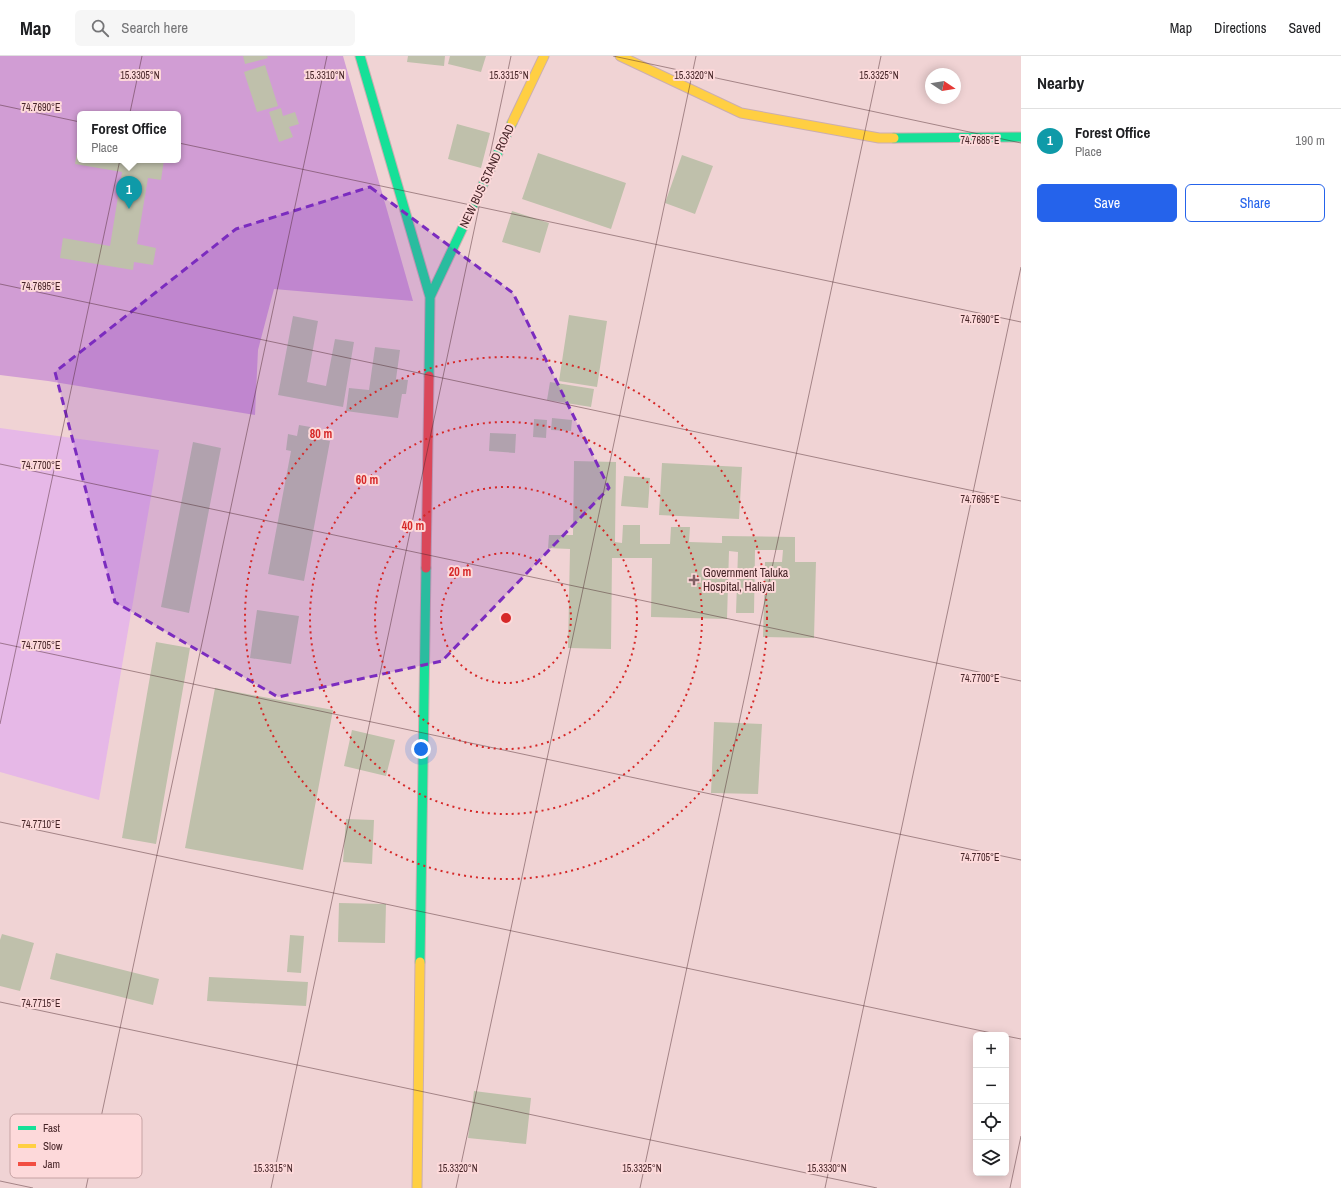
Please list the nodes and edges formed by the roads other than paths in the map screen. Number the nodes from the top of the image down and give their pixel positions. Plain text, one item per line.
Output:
1 (360, 56) edge
2 (544, 56) edge
3 (620, 56) edge
4 (1021, 137) edge
5 (430, 297) junction
6 (417, 1188) edge

1 - 5 main road
2 - 5 main road, NEW BUS STAND ROAD
3 - 4 main road
5 - 6 main road

